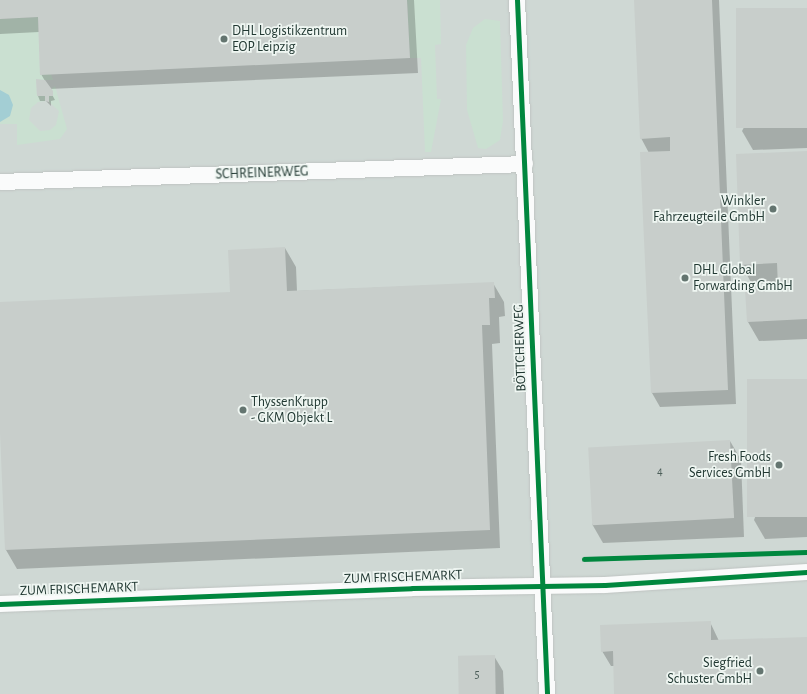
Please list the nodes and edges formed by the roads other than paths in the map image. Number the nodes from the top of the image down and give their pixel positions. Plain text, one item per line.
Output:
1 (517, 0) edge
2 (525, 164) junction
3 (0, 182) edge
4 (807, 572) edge
5 (543, 585) junction
6 (0, 604) edge
7 (547, 694) edge

1 - 2 street, BÖTTCHERWEG
2 - 3 street, SCHREINERWEG
2 - 5 street, BÖTTCHERWEG
4 - 5 street, ZUM FRISCHEMARKT
5 - 6 street, ZUM FRISCHEMARKT
5 - 7 street, BÖTTCHERWEG

